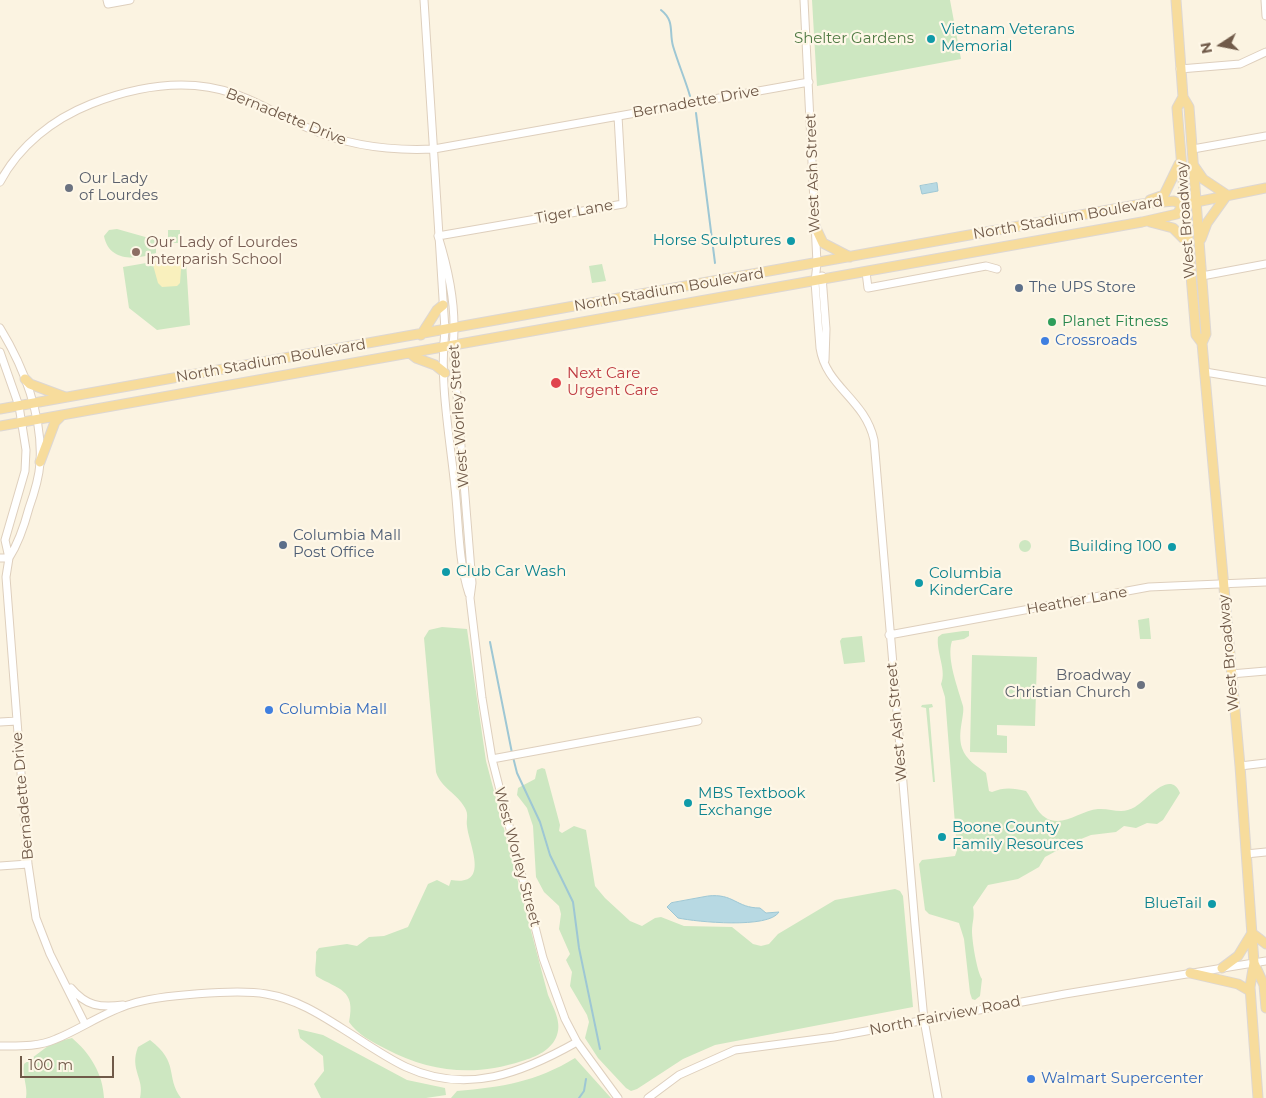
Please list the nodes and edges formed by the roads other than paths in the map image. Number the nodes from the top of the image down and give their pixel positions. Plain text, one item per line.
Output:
1 (107, 0) edge
2 (130, 0) edge
3 (424, 0) edge
4 (804, 0) edge
5 (1176, 0) edge
6 (1265, 0) edge
7 (1266, 16) edge
8 (1266, 52) edge
9 (1180, 69) junction
10 (810, 82) junction
11 (1183, 97) junction
12 (618, 116) junction
13 (1266, 136) edge
14 (434, 149) junction
15 (1193, 149) junction
16 (1181, 159) junction
17 (1194, 166) junction
18 (0, 182) edge
19 (1266, 188) edge
20 (1227, 196) junction
21 (1196, 202) junction
22 (1142, 204) junction
23 (1183, 205) junction
24 (1142, 222) junction
25 (815, 226) junction
26 (438, 236) junction
27 (1186, 242) junction
28 (1200, 244) junction
29 (850, 257) junction
30 (818, 263) junction
31 (1266, 264) edge
32 (997, 269) dead end
33 (866, 272) junction
34 (1202, 276) junction
35 (819, 281) junction
36 (443, 305) junction
37 (0, 328) edge
38 (455, 329) junction
39 (445, 330) junction
40 (421, 335) junction
41 (1202, 343) junction
42 (453, 346) junction
43 (443, 348) junction
44 (0, 352) edge
45 (411, 354) junction
46 (1205, 372) junction
47 (445, 373) junction
48 (25, 379) junction
49 (1266, 382) edge
50 (65, 398) junction
51 (33, 403) junction
52 (19, 406) junction
53 (0, 409) edge
54 (62, 415) junction
55 (36, 419) junction
56 (23, 422) junction
57 (0, 426) edge
58 (40, 462) junction
59 (0, 558) edge
60 (9, 558) junction
61 (1266, 582) edge
62 (1223, 585) junction
63 (470, 598) junction
64 (889, 635) junction
65 (1266, 671) edge
66 (1232, 674) junction
67 (17, 721) junction
68 (698, 721) dead end
69 (0, 722) edge
70 (492, 759) junction
71 (1266, 763) edge
72 (1240, 766) junction
73 (1266, 852) edge
74 (1246, 854) junction
75 (28, 864) junction
76 (0, 866) edge
77 (1252, 932) junction
78 (1266, 944) edge
79 (1266, 961) edge
80 (1254, 963) junction
81 (1222, 968) junction
82 (1190, 973) junction
83 (64, 980) junction
84 (1250, 991) junction
85 (1266, 996) edge
86 (131, 1004) junction
87 (1266, 1008) edge
88 (924, 1020) junction
89 (85, 1024) junction
90 (577, 1042) junction
91 (0, 1046) edge
92 (1257, 1082) junction
93 (618, 1098) edge
94 (648, 1098) edge
95 (938, 1098) edge
96 (1258, 1098) edge
97 (1264, 1098) edge

1 - 2 street
3 - 14 street, West Worley Street
4 - 10 street, West Ash Street
5 - 9 main road, West Broadway
6 - 7 street
8 - 9 street
9 - 11 main road, West Broadway
10 - 12 street, Bernadette Drive
10 - 25 street, West Ash Street
11 - 15 main road, West Broadway
11 - 16 main road, West Broadway
12 - 14 street, Bernadette Drive
12 - 26 street, Tiger Lane
13 - 15 street
14 - 18 street, Bernadette Drive
14 - 26 street, West Worley Street
15 - 17 main road, West Broadway
16 - 22 main road
16 - 23 main road, West Broadway
17 - 20 main road
17 - 21 main road, West Broadway
19 - 20 main road
20 - 21 main road
20 - 28 main road
21 - 23 main road
21 - 28 main road, West Broadway
22 - 23 main road, North Stadium Boulevard
22 - 29 main road, North Stadium Boulevard
23 - 24 main road, North Stadium Boulevard
23 - 27 main road, West Broadway
24 - 27 main road
24 - 33 main road, North Stadium Boulevard
25 - 29 main road
25 - 30 street, West Ash Street
26 - 36 street, West Worley Street
26 - 38 street, West Worley Street
27 - 41 main road, West Broadway
28 - 34 main road, West Broadway
29 - 30 main road, North Stadium Boulevard
30 - 35 street, West Ash Street
30 - 38 main road, North Stadium Boulevard
31 - 34 street
32 - 33 street
33 - 35 main road, North Stadium Boulevard
34 - 41 main road, West Broadway
35 - 42 main road, North Stadium Boulevard
35 - 64 street, West Ash Street
36 - 39 street, West Worley Street
36 - 40 main road
37 - 48 street, Bernadette Drive
38 - 39 main road, North Stadium Boulevard
38 - 42 street, West Worley Street
39 - 40 main road, North Stadium Boulevard
39 - 43 street, West Worley Street
40 - 50 main road, North Stadium Boulevard
41 - 46 main road, West Broadway
42 - 43 main road, North Stadium Boulevard
42 - 63 street, West Worley Street
43 - 45 main road, North Stadium Boulevard
43 - 47 street, West Worley Street
44 - 52 street, Bernadette Drive
45 - 47 main road
45 - 54 main road, North Stadium Boulevard
46 - 49 street
46 - 62 main road, West Broadway
47 - 63 street, West Worley Street
48 - 50 main road
48 - 51 street, Bernadette Drive
50 - 51 main road, North Stadium Boulevard
51 - 52 main road, North Stadium Boulevard
51 - 55 street, Bernadette Drive
52 - 53 main road, North Stadium Boulevard
52 - 56 street, Bernadette Drive
54 - 55 main road, North Stadium Boulevard
54 - 58 main road
55 - 56 main road, North Stadium Boulevard
55 - 58 street, Bernadette Drive
56 - 57 main road, North Stadium Boulevard
56 - 60 street, Bernadette Drive
58 - 60 street, Bernadette Drive
59 - 60 street
60 - 67 street, Bernadette Drive
61 - 62 street, Heather Lane
62 - 64 street, Heather Lane
62 - 66 main road, West Broadway
63 - 70 street, West Worley Street
64 - 88 street, West Ash Street
65 - 66 street
66 - 72 main road, West Broadway
67 - 69 street
67 - 75 street, Bernadette Drive
68 - 70 street
70 - 90 street, West Worley Street
71 - 72 street
72 - 74 main road, West Broadway
73 - 74 street
74 - 77 main road, West Broadway
75 - 76 street
75 - 83 street, Bernadette Drive
77 - 78 main road
77 - 80 main road, West Broadway
77 - 81 main road
79 - 80 street, North Fairview Road
80 - 81 street, North Fairview Road
80 - 84 main road, West Broadway
80 - 85 main road, West Broadway
81 - 82 street, North Fairview Road
82 - 84 main road
82 - 88 street, North Fairview Road
83 - 86 street
83 - 89 street, Bernadette Drive
84 - 92 main road, West Broadway
85 - 87 main road, West Broadway
86 - 89 street
86 - 90 street
88 - 94 street, North Fairview Road
88 - 95 street, West Ash Street
89 - 91 street
90 - 93 street, West Worley Street
92 - 96 main road, West Broadway
92 - 97 main road

